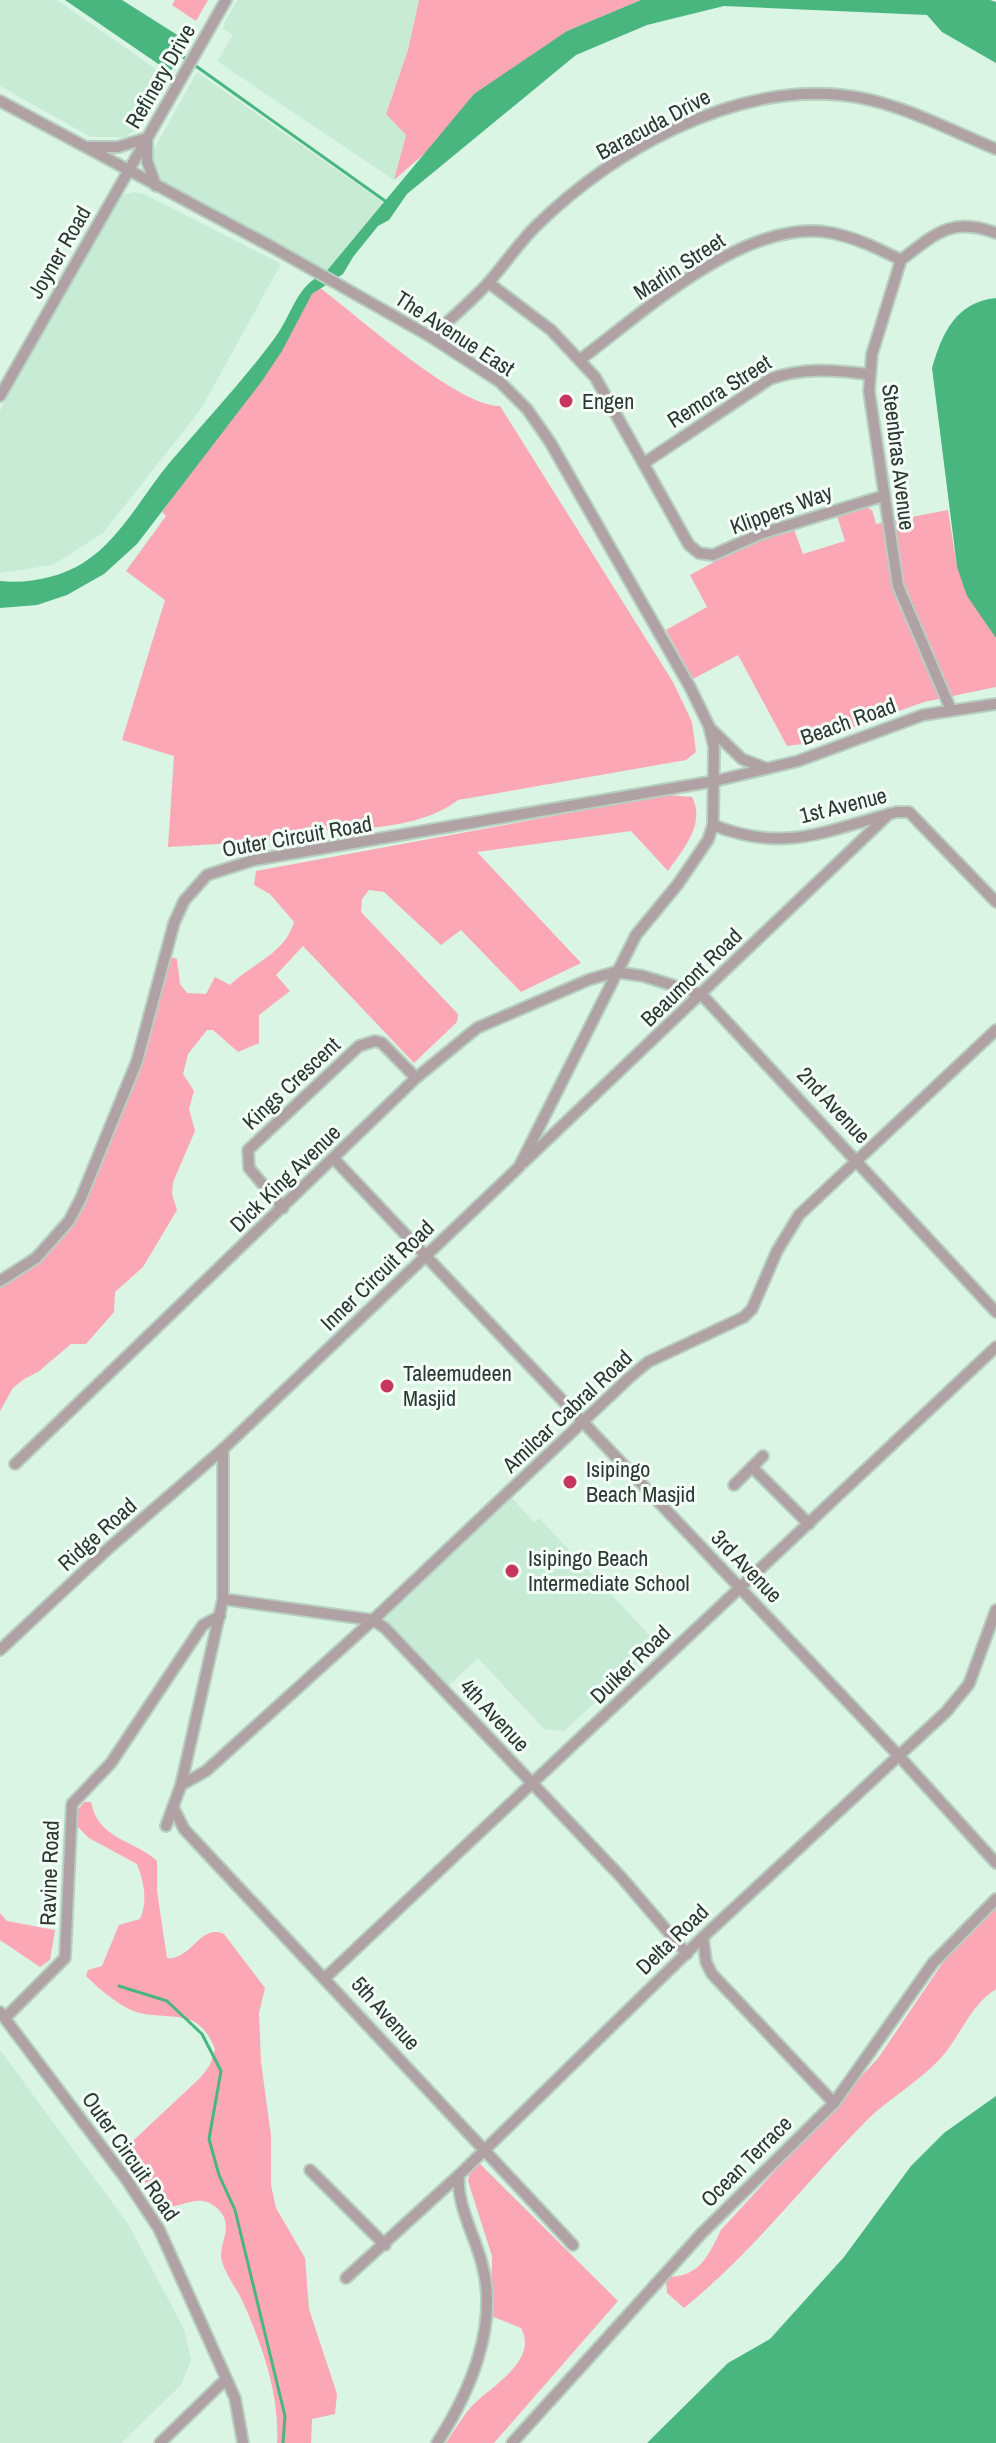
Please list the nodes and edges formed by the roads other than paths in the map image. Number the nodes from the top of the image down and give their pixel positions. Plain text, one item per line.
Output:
1 (226, 0) edge
2 (0, 101) edge
3 (147, 138) junction
4 (84, 147) junction
5 (996, 149) edge
6 (129, 171) junction
7 (156, 186) junction
8 (996, 233) edge
9 (901, 260) junction
10 (489, 283) junction
11 (431, 337) junction
12 (581, 359) junction
13 (868, 374) junction
14 (0, 396) edge
15 (644, 463) junction
16 (883, 496) junction
17 (996, 704) edge
18 (951, 710) junction
19 (709, 726) junction
20 (765, 768) junction
21 (715, 781) junction
22 (889, 814) junction
23 (713, 825) junction
24 (996, 902) edge
25 (615, 972) junction
26 (701, 994) junction
27 (996, 1030) edge
28 (416, 1078) junction
29 (335, 1160) junction
30 (858, 1160) junction
31 (519, 1167) junction
32 (283, 1208) junction
33 (424, 1258) junction
34 (0, 1281) edge
35 (996, 1312) edge
36 (996, 1347) edge
37 (582, 1423) junction
38 (223, 1449) junction
39 (763, 1456) dead end
40 (15, 1464) dead end
41 (752, 1467) junction
42 (734, 1485) dead end
43 (809, 1524) junction
44 (740, 1588) junction
45 (223, 1599) junction
46 (996, 1610) edge
47 (220, 1616) junction
48 (373, 1620) junction
49 (0, 1650) edge
50 (898, 1755) junction
51 (181, 1785) junction
52 (533, 1785) junction
53 (173, 1807) junction
54 (166, 1826) dead end
55 (996, 1863) edge
56 (996, 1899) edge
57 (703, 1937) junction
58 (687, 1954) junction
59 (326, 1977) junction
60 (3, 2015) edge
61 (834, 2103) junction
62 (482, 2148) junction
63 (310, 2170) dead end
64 (459, 2175) junction
65 (385, 2245) junction
66 (573, 2245) dead end
67 (346, 2278) dead end
68 (225, 2380) junction
69 (160, 2443) edge
70 (243, 2443) edge
71 (437, 2443) edge
72 (512, 2443) edge

1 - 3 street, Refinery Drive
2 - 4 street, The Avenue East
3 - 4 street
3 - 6 street, Refinery Drive
3 - 7 street
4 - 6 street, The Avenue East
5 - 10 street, Baracuda Drive
6 - 7 street, The Avenue East
6 - 14 street, Joyner Road
7 - 11 street, The Avenue East
8 - 9 street
9 - 12 street, Marlin Street
9 - 13 street, Steenbras Avenue
10 - 11 street, Baracuda Drive
10 - 12 street
11 - 19 street, The Avenue East
12 - 15 street
13 - 15 street, Remora Street
13 - 16 street, Steenbras Avenue
15 - 16 street, Klippers Way
16 - 18 street, Steenbras Avenue
17 - 18 street, Beach Road
18 - 20 street, Beach Road
19 - 20 street
19 - 21 street, The Avenue East
20 - 21 street, Beach Road
21 - 23 street, Inner Circuit Road
21 - 34 street, Outer Circuit Road
22 - 23 street, 1st Avenue
22 - 24 street, 1st Avenue
22 - 26 street, Beaumont Road
23 - 25 street, Inner Circuit Road
25 - 26 street
25 - 28 street, Dick King Avenue
25 - 31 street, Inner Circuit Road
26 - 30 street, 2nd Avenue
26 - 31 street, Beaumont Road
27 - 30 street, Amilcar Cabral Road
28 - 29 street, Dick King Avenue
28 - 32 street, Kings Crescent
29 - 32 street, Dick King Avenue
29 - 33 street, 3rd Avenue
30 - 35 street, 2nd Avenue
30 - 37 street, Amilcar Cabral Road
31 - 33 street, Inner Circuit Road
32 - 40 street, Dick King Avenue
33 - 37 street, 3rd Avenue
33 - 38 street, Inner Circuit Road
36 - 43 street, Duiker Road
37 - 44 street, 3rd Avenue
37 - 48 street, Amilcar Cabral Road
38 - 45 street
38 - 49 street, Ridge Road
39 - 41 street
41 - 42 street
41 - 43 street
43 - 44 street, Duiker Road
44 - 50 street, 3rd Avenue
44 - 52 street, Duiker Road
45 - 47 street
45 - 48 street
46 - 50 street, Delta Road
47 - 51 street
47 - 60 street, Ravine Road
48 - 51 street, Amilcar Cabral Road
48 - 52 street, 4th Avenue
50 - 55 street, 3rd Avenue
50 - 57 street, Delta Road
51 - 53 street
52 - 58 street, 4th Avenue
52 - 59 street, Duiker Road
53 - 54 street
53 - 59 street, 5th Avenue
56 - 61 street, Ocean Terrace
57 - 58 street, Delta Road
57 - 61 street
58 - 62 street, Delta Road
59 - 62 street, 5th Avenue
60 - 68 street, Outer Circuit Road
61 - 72 street, Ocean Terrace
62 - 64 street, Delta Road
62 - 66 street, 5th Avenue
63 - 65 street
64 - 65 street, Delta Road
64 - 71 street
65 - 67 street, Delta Road
68 - 69 street
68 - 70 street, Outer Circuit Road

